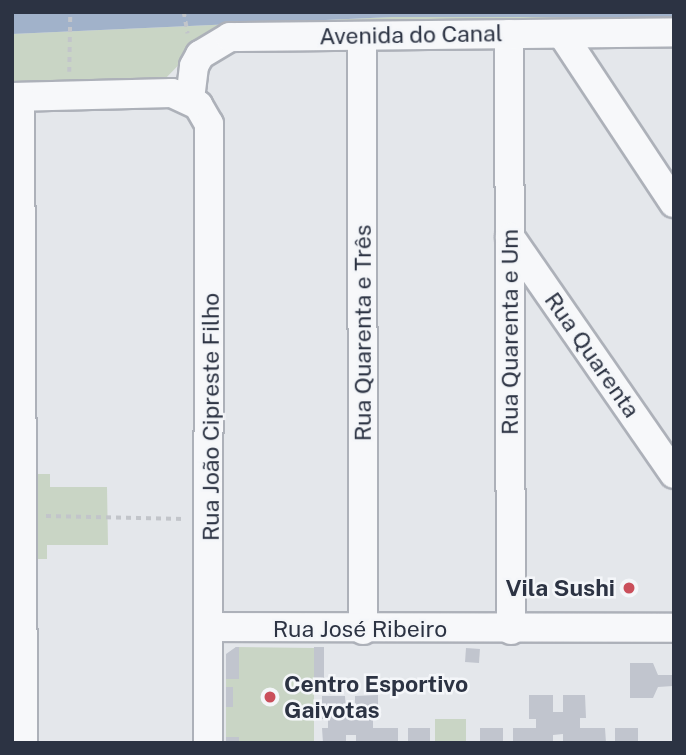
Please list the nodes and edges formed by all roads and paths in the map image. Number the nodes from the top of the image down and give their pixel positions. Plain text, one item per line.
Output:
1 (70, 12) edge
2 (184, 12) edge
3 (674, 32) edge
4 (188, 33) dead end
5 (509, 34) junction
6 (362, 36) junction
7 (564, 37) junction
8 (69, 96) junction
9 (16, 97) edge
10 (190, 99) junction
11 (674, 203) edge
12 (510, 237) junction
13 (674, 474) edge
14 (25, 515) junction
15 (211, 520) junction
16 (210, 627) junction
17 (674, 628) edge
18 (363, 630) junction
19 (511, 630) junction
20 (23, 743) edge
21 (208, 743) edge

1 - 8 path
2 - 4 path
3 - 7 street, Avenida do Canal
5 - 6 street, Avenida do Canal
5 - 7 street, Avenida do Canal
5 - 12 street, Rua Quarenta e Um
6 - 10 street, Avenida do Canal
6 - 18 street, Rua Quarenta e Três
7 - 11 street
8 - 9 street
8 - 10 street
9 - 14 street
10 - 15 street, Rua João Cipreste Filho
12 - 13 street, Rua Quarenta
12 - 19 street, Rua Quarenta e Um
14 - 15 path
14 - 20 street
15 - 16 street, Rua João Cipreste Filho
16 - 18 street, Rua José Ribeiro
16 - 21 street, Rua João Cipreste Filho
17 - 19 street, Rua José Ribeiro
18 - 19 street, Rua José Ribeiro

